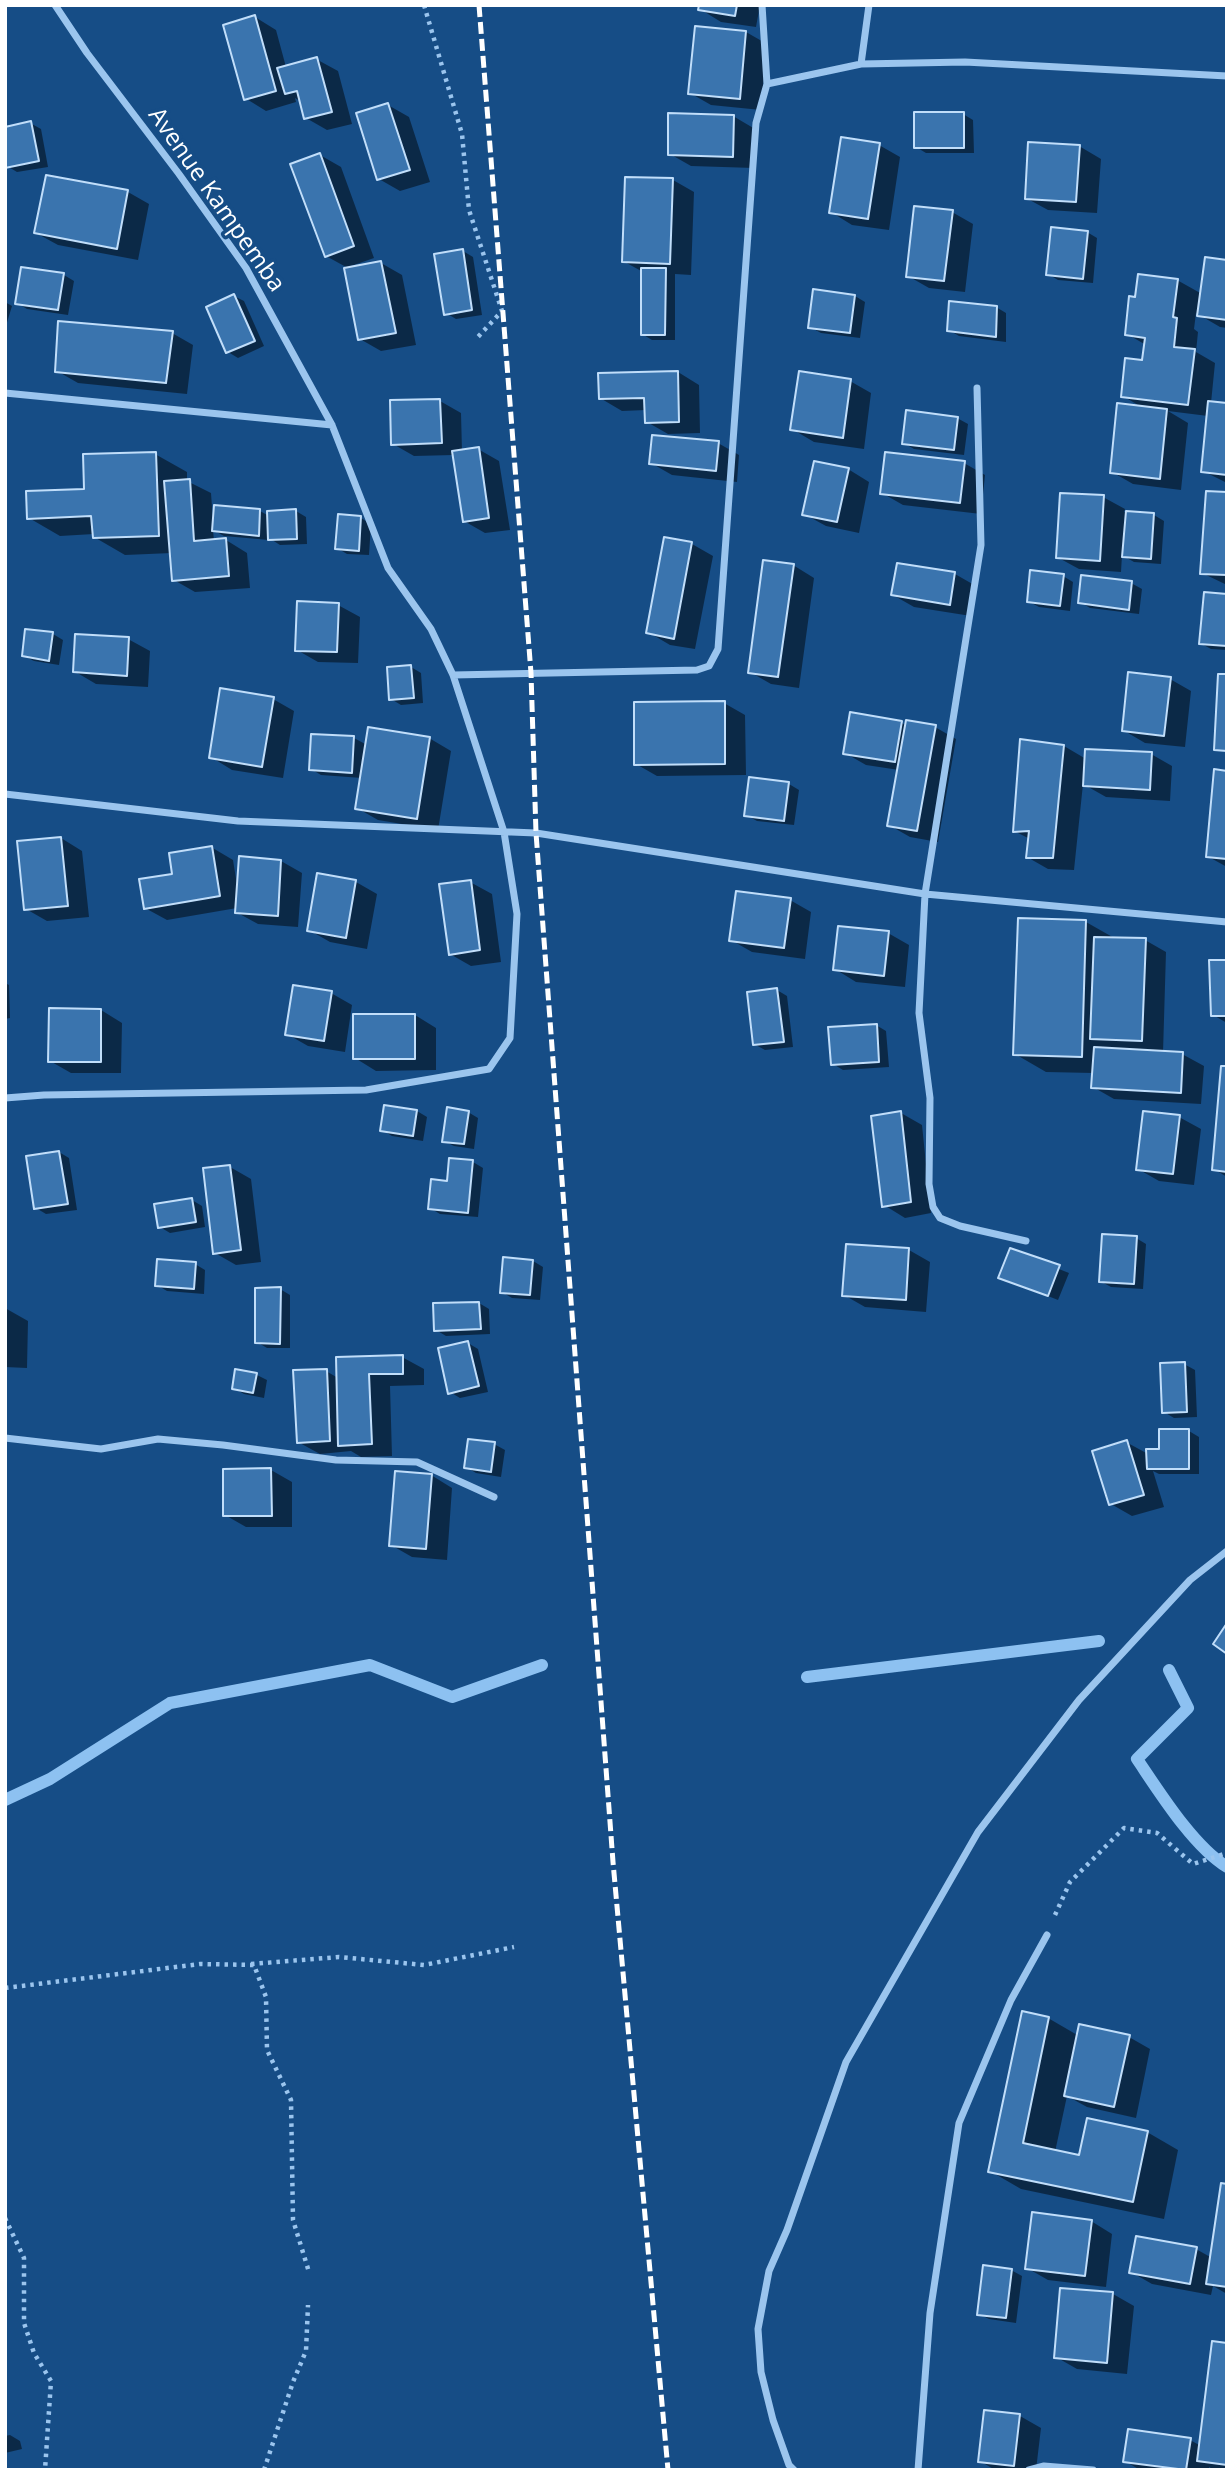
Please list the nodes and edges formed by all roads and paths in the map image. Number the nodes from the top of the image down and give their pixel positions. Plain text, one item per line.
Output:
1 (55, 5) edge
2 (424, 5) edge
3 (762, 5) edge
4 (869, 5) edge
5 (861, 64) junction
6 (1227, 76) edge
7 (767, 85) junction
8 (477, 338) dead end
9 (977, 388) dead end
10 (5, 393) edge
11 (332, 425) junction
12 (453, 675) junction
13 (5, 794) edge
14 (504, 832) junction
15 (925, 894) junction
16 (1227, 922) edge
17 (5, 1098) edge
18 (1027, 1241) dead end
19 (5, 1438) edge
20 (494, 1497) dead end
21 (1227, 1551) edge
22 (1227, 1853) edge
23 (1047, 1936) joint
24 (514, 1947) dead end
25 (246, 1965) junction
26 (5, 1988) edge
27 (5, 2218) edge
28 (309, 2272) dead end
29 (308, 2305) dead end
30 (45, 2470) edge
31 (264, 2470) edge
32 (794, 2470) edge
33 (918, 2470) edge
34 (1029, 2470) edge
35 (1093, 2470) edge

1 - 11 street, Avenue Kampemba
2 - 8 path
3 - 7 street
4 - 5 street
5 - 6 street
5 - 7 street
7 - 12 street
9 - 15 street
10 - 11 street
11 - 12 street, Avenue Kampemba
12 - 14 street, Avenue Kampemba
13 - 14 street
14 - 15 street
14 - 17 street, Avenue Kampemba
15 - 16 street
15 - 18 street
19 - 20 street
21 - 32 street
22 - 23 path
23 - 33 street
24 - 25 path
25 - 26 path
25 - 28 path
27 - 30 path
29 - 31 path
34 - 35 street

